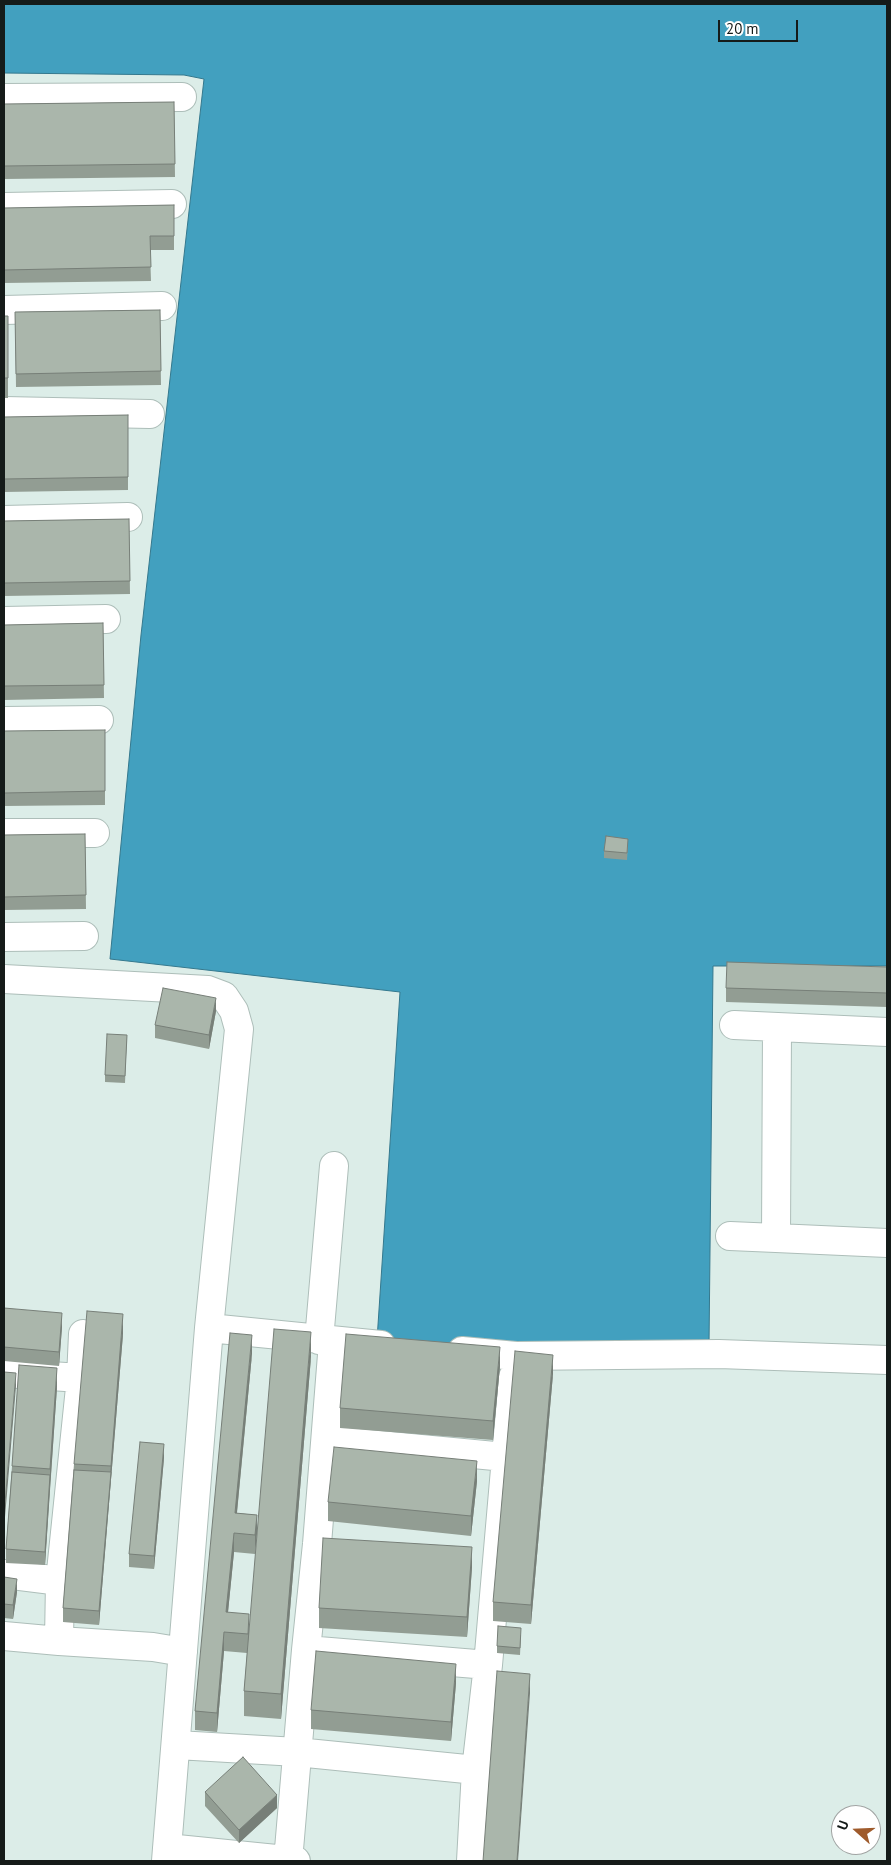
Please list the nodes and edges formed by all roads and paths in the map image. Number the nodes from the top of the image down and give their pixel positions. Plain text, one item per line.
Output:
1 (182, 97) dead end
2 (4, 98) edge
3 (172, 204) edge
4 (4, 208) edge
5 (162, 306) dead end
6 (4, 310) edge
7 (4, 411) edge
8 (150, 414) dead end
9 (128, 517) edge
10 (4, 520) edge
11 (106, 619) dead end
12 (4, 621) edge
13 (99, 720) dead end
14 (4, 721) edge
15 (4, 833) edge
16 (95, 833) dead end
17 (84, 936) dead end
18 (4, 937) edge
19 (4, 978) edge
20 (734, 1025) dead end
21 (777, 1027) junction
22 (887, 1032) edge
23 (334, 1166) dead end
24 (730, 1236) dead end
25 (776, 1238) junction
26 (887, 1243) edge
27 (209, 1328) junction
28 (83, 1334) edge
29 (326, 1341) junction
30 (410, 1348) edge
31 (439, 1350) edge
32 (516, 1356) junction
33 (887, 1360) edge
34 (4, 1373) edge
35 (81, 1378) junction
36 (326, 1440) junction
37 (505, 1457) junction
38 (4, 1574) edge
39 (60, 1581) junction
40 (4, 1636) edge
41 (59, 1641) junction
42 (306, 1650) junction
43 (183, 1652) junction
44 (488, 1665) junction
45 (177, 1744) junction
46 (297, 1752) junction
47 (476, 1770) junction
48 (167, 1855) edge
49 (288, 1861) edge
50 (296, 1861) edge
51 (471, 1861) edge

1 - 2 street
3 - 4 street
5 - 6 street
7 - 8 street
9 - 10 street
11 - 12 street
13 - 14 street
15 - 16 street
17 - 18 street
19 - 27 street
20 - 21 street
21 - 22 street
21 - 25 street
23 - 29 street
24 - 25 street
25 - 26 street
27 - 29 street
27 - 43 street
28 - 35 street
29 - 30 street
29 - 36 street
31 - 32 street
32 - 33 street
32 - 37 street
34 - 35 street
35 - 39 street
36 - 37 street
36 - 42 street
37 - 44 street
38 - 39 street
39 - 41 street
40 - 41 street
41 - 43 street
42 - 44 street
42 - 46 street
43 - 45 street
44 - 47 street
45 - 46 street
45 - 48 street
46 - 47 street
46 - 49 street
47 - 51 street
48 - 49 street
49 - 50 street

